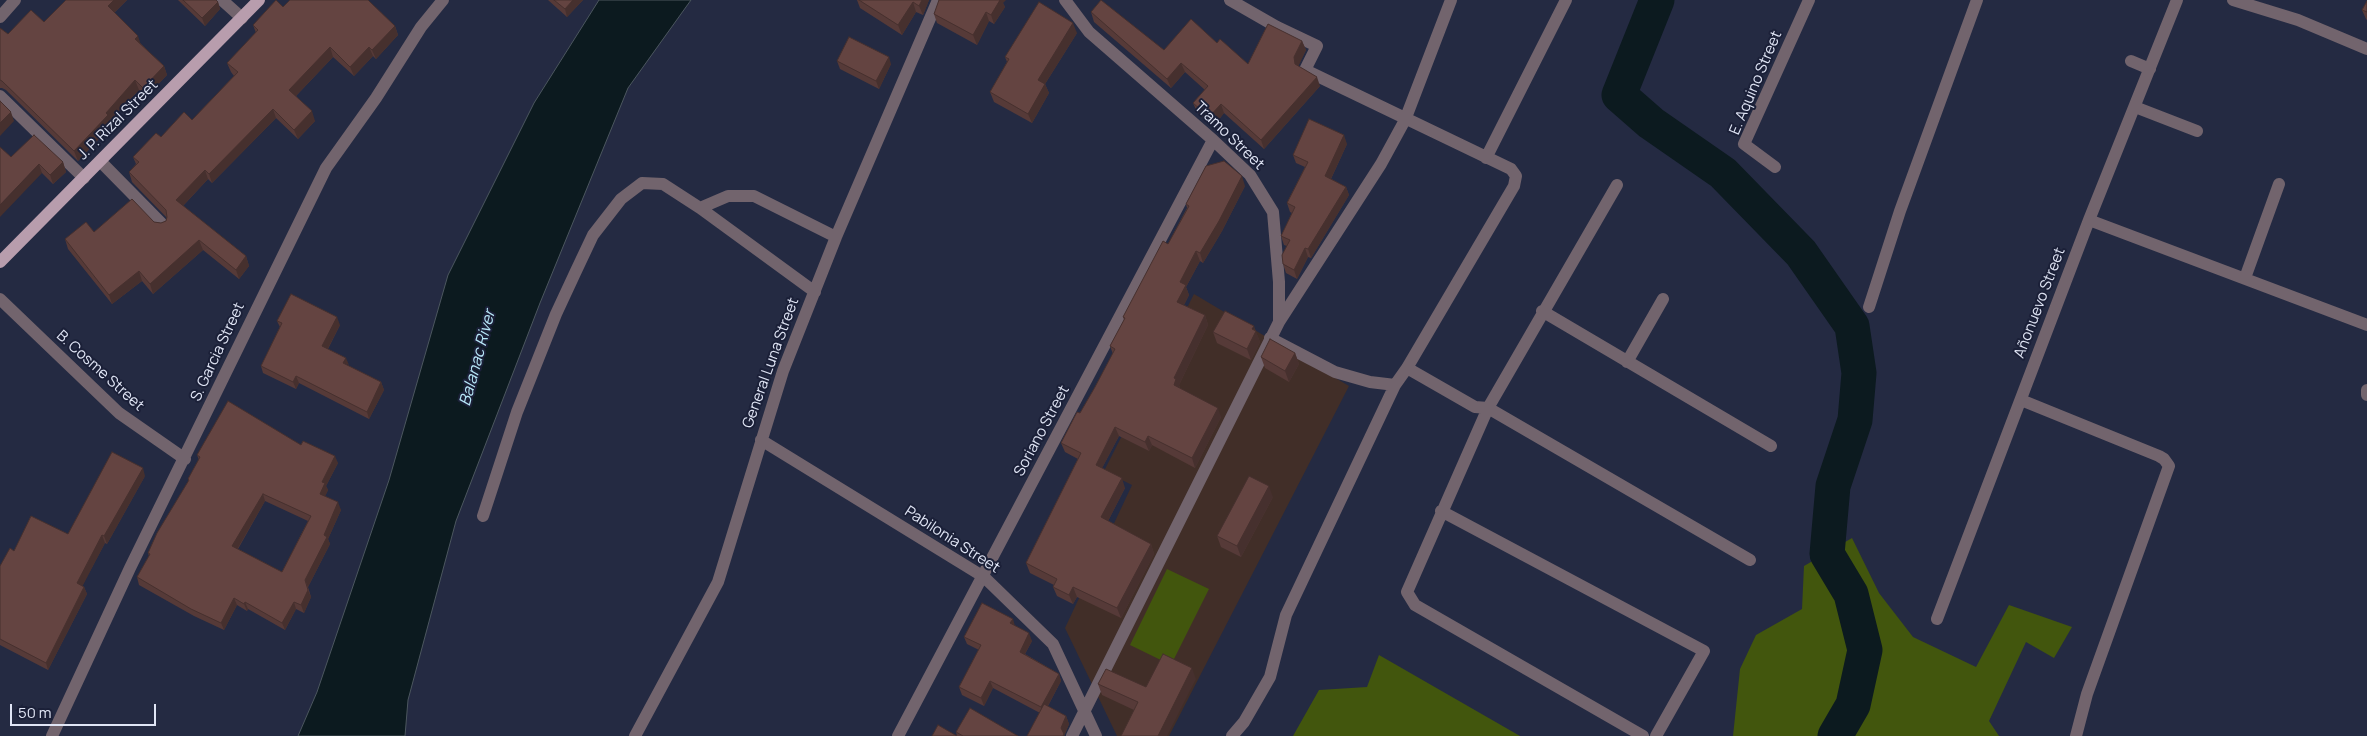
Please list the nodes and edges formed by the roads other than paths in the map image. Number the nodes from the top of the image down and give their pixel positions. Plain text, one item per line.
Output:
1 (15, 0) edge
2 (222, 0) edge
3 (259, 0) edge
4 (443, 0) edge
5 (938, 0) edge
6 (1065, 0) edge
7 (1230, 0) edge
8 (1452, 0) edge
9 (1566, 0) edge
10 (1809, 0) edge
11 (1977, 0) edge
12 (2177, 0) edge
13 (2233, 0) edge
14 (0, 16) edge
15 (242, 18) junction
16 (2367, 48) edge
17 (2131, 61) dead end
18 (2150, 69) junction
19 (0, 96) edge
20 (2135, 107) junction
21 (1405, 120) junction
22 (2198, 131) dead end
23 (1213, 140) junction
24 (1486, 158) junction
25 (101, 162) junction
26 (1775, 167) dead end
27 (84, 178) junction
28 (2279, 184) dead end
29 (1617, 185) dead end
30 (700, 208) junction
31 (2090, 220) junction
32 (163, 225) edge
33 (836, 237) junction
34 (0, 262) edge
35 (2245, 278) junction
36 (814, 292) junction
37 (0, 299) edge
38 (1663, 299) dead end
39 (1869, 306) dead end
40 (1542, 312) junction
41 (1279, 322) junction
42 (2367, 325) edge
43 (1270, 338) junction
44 (1627, 362) junction
45 (1407, 368) junction
46 (1394, 385) junction
47 (2367, 390) edge
48 (2367, 395) edge
49 (2021, 400) junction
50 (1488, 408) junction
51 (761, 440) junction
52 (1771, 446) dead end
53 (185, 460) junction
54 (1442, 511) junction
55 (483, 516) dead end
56 (1750, 560) dead end
57 (984, 577) junction
58 (1937, 619) dead end
59 (1085, 709) junction
60 (52, 736) edge
61 (635, 736) edge
62 (898, 736) edge
63 (1072, 736) edge
64 (1096, 736) edge
65 (1232, 736) edge
66 (1643, 736) edge
67 (1656, 736) edge
68 (2076, 736) edge

1 - 14 street
2 - 15 street
3 - 15 main road, J. P. Rizal Street
4 - 53 street, S. Garcia Street
5 - 33 street, General Luna Street
6 - 23 street, Tramo Street
7 - 21 street
8 - 21 street
9 - 24 street
10 - 26 street, E. Aquino Street
11 - 39 street
12 - 18 street, Añonuevo Street
13 - 16 street
15 - 25 main road, J. P. Rizal Street
17 - 18 street
18 - 20 street, Añonuevo Street
19 - 27 street
20 - 22 street
20 - 31 street, Añonuevo Street
21 - 24 street
21 - 41 street
23 - 41 street, Tramo Street
23 - 57 street, Soriano Street
24 - 45 street
25 - 27 main road, J. P. Rizal Street
25 - 32 street
27 - 34 main road, J. P. Rizal Street
28 - 35 street
29 - 40 street
30 - 33 street
30 - 36 street
30 - 55 street
31 - 35 street
31 - 49 street, Añonuevo Street
33 - 36 street, General Luna Street
35 - 42 street
36 - 51 street, General Luna Street
37 - 53 street, B. Cosme Street
38 - 44 street
40 - 44 street
40 - 50 street
41 - 43 street, Tramo Street
43 - 46 street
43 - 59 street, Tramo Street
44 - 52 street
45 - 46 street
45 - 50 street
46 - 65 street
47 - 48 street
49 - 58 street, Añonuevo Street
49 - 68 street
50 - 54 street
50 - 56 street
51 - 57 street, Pabilonia Street
51 - 61 street, General Luna Street
53 - 60 street, S. Garcia Street
54 - 66 street
54 - 67 street
57 - 59 street, Pabilonia Street
57 - 62 street, Soriano Street
59 - 63 street
59 - 64 street, Pabilonia Street

